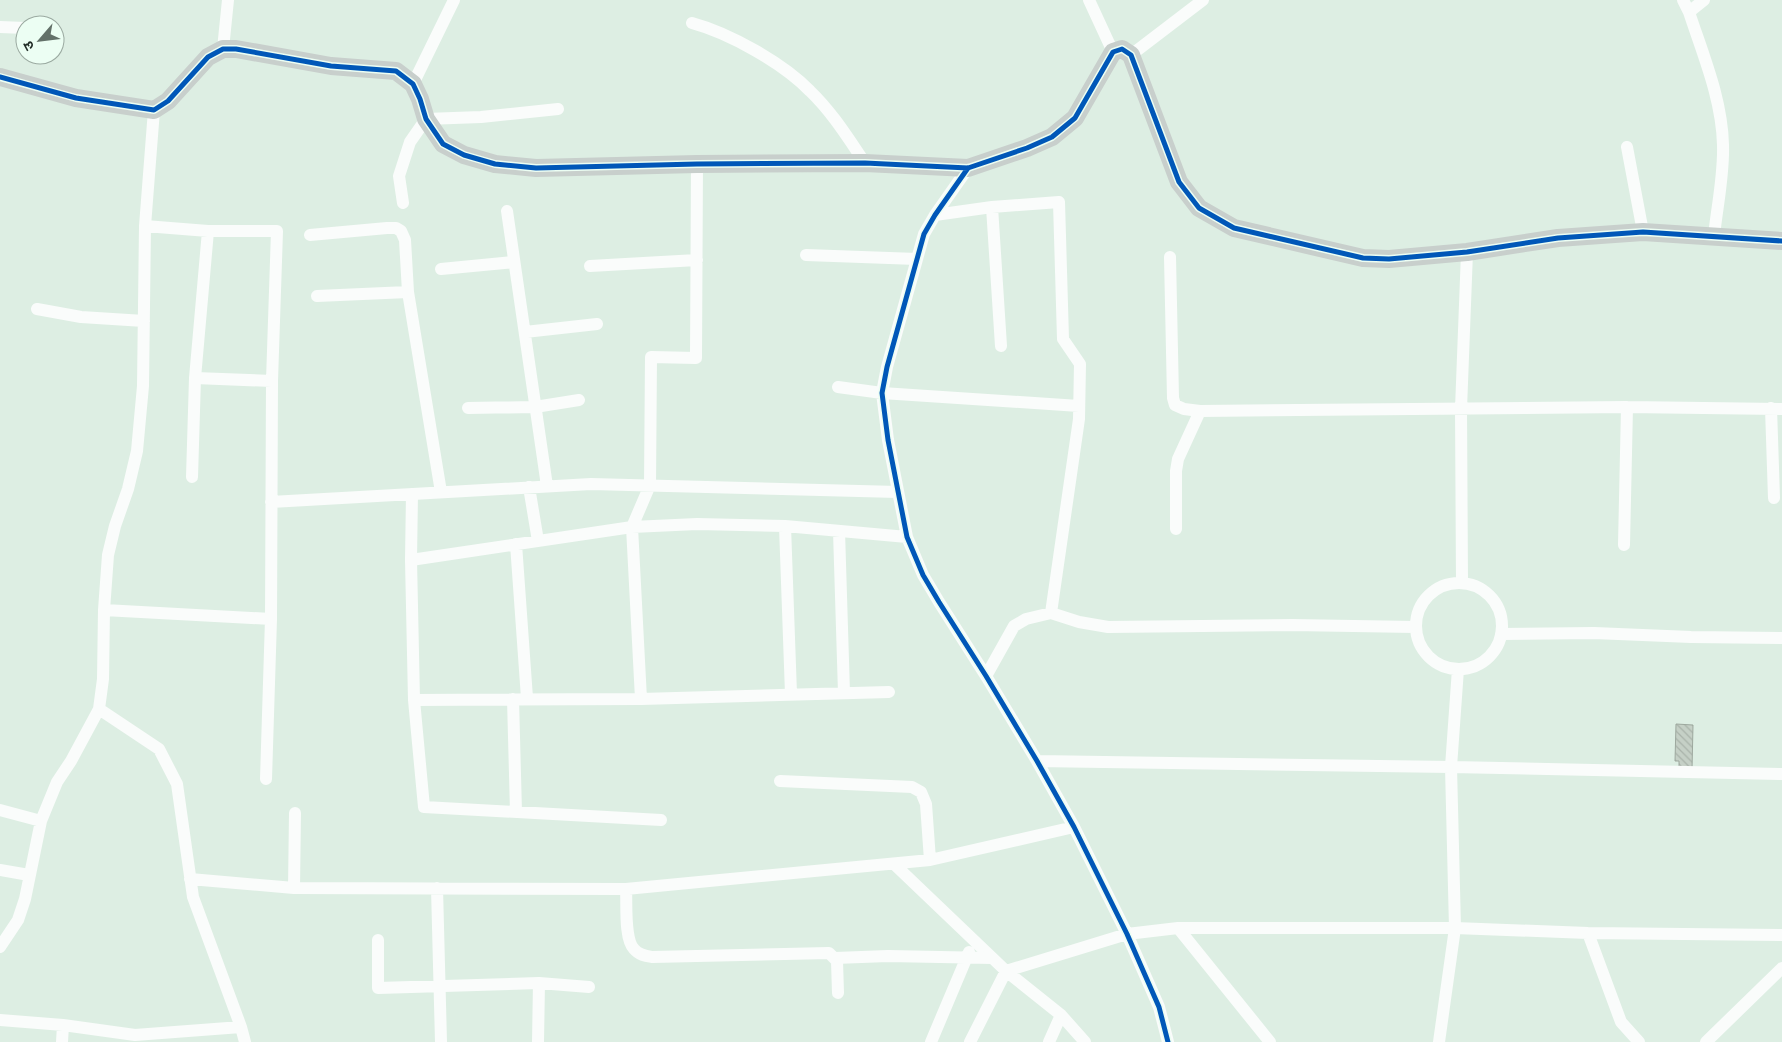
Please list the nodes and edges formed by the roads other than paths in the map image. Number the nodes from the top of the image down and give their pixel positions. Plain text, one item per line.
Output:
1 (228, 0) edge
2 (454, 0) edge
3 (1089, 0) edge
4 (1203, 0) edge
5 (1683, 0) edge
6 (1704, 0) edge
7 (1689, 12) junction
8 (692, 23) dead end
9 (0, 27) edge
10 (15, 28) edge
11 (222, 49) junction
12 (1113, 52) junction
13 (1131, 56) junction
14 (0, 77) edge
15 (413, 84) junction
16 (558, 109) dead end
17 (154, 110) junction
18 (426, 119) junction
19 (1627, 147) dead end
20 (697, 164) junction
21 (865, 164) junction
22 (968, 168) junction
23 (403, 203) dead end
24 (992, 207) junction
25 (507, 211) dead end
26 (935, 215) junction
27 (145, 226) junction
28 (208, 231) junction
29 (1643, 232) junction
30 (310, 235) dead end
31 (1714, 236) junction
32 (1782, 241) edge
33 (1467, 252) junction
34 (806, 255) dead end
35 (1170, 256) dead end
36 (917, 259) junction
37 (697, 260) junction
38 (514, 262) junction
39 (590, 266) dead end
40 (441, 269) dead end
41 (408, 292) junction
42 (317, 296) dead end
43 (37, 309) dead end
44 (144, 321) junction
45 (596, 324) dead end
46 (524, 332) junction
47 (1001, 346) dead end
48 (194, 378) junction
49 (272, 381) junction
50 (838, 387) dead end
51 (882, 393) junction
52 (579, 400) dead end
53 (1079, 406) junction
54 (536, 407) junction
55 (1627, 407) junction
56 (468, 408) dead end
57 (1460, 409) junction
58 (1777, 409) edge
59 (1200, 411) junction
60 (192, 477) dead end
61 (650, 485) junction
62 (547, 486) junction
63 (529, 488) junction
64 (440, 492) junction
65 (898, 492) junction
66 (412, 494) junction
67 (1774, 498) dead end
68 (271, 502) junction
69 (785, 526) junction
70 (632, 527) junction
71 (1176, 529) dead end
72 (839, 531) junction
73 (907, 537) junction
74 (538, 541) junction
75 (516, 544) junction
76 (1624, 545) dead end
77 (410, 560) junction
78 (1462, 582) junction
79 (104, 610) junction
80 (1050, 614) junction
81 (271, 618) junction
82 (1415, 627) junction
83 (1501, 634) junction
84 (1782, 638) edge
85 (1458, 669) junction
86 (986, 676) junction
87 (889, 692) dead end
88 (844, 693) junction
89 (791, 694) junction
90 (527, 698) junction
91 (512, 699) junction
92 (641, 699) junction
93 (414, 700) junction
94 (98, 709) junction
95 (1037, 761) junction
96 (1451, 767) junction
97 (1782, 774) edge
98 (266, 779) dead end
99 (780, 781) dead end
100 (0, 810) edge
101 (516, 812) junction
102 (295, 813) dead end
103 (660, 820) dead end
104 (42, 821) junction
105 (1074, 827) junction
106 (930, 860) junction
107 (894, 864) junction
108 (0, 870) edge
109 (29, 874) junction
110 (190, 879) junction
111 (294, 888) junction
112 (437, 888) junction
113 (626, 889) junction
114 (1178, 928) junction
115 (1455, 928) junction
116 (1588, 933) junction
117 (1127, 934) junction
118 (1782, 935) edge
119 (378, 940) dead end
120 (974, 941) junction
121 (0, 947) edge
122 (835, 958) junction
123 (992, 958) junction
124 (966, 959) junction
125 (1782, 968) edge
126 (1006, 972) junction
127 (539, 983) junction
128 (440, 985) junction
129 (589, 987) dead end
130 (838, 993) dead end
131 (1061, 1015) junction
132 (0, 1020) edge
133 (64, 1025) junction
134 (241, 1027) junction
135 (62, 1042) edge
136 (245, 1042) edge
137 (442, 1042) edge
138 (538, 1042) edge
139 (931, 1042) edge
140 (970, 1042) edge
141 (1049, 1042) edge
142 (1085, 1042) edge
143 (1168, 1042) edge
144 (1270, 1042) edge
145 (1439, 1042) edge
146 (1638, 1042) edge
147 (1706, 1042) edge

1 - 11 street
2 - 15 street
3 - 12 street
4 - 13 street
5 - 7 street
6 - 7 street
7 - 31 street
8 - 21 street
9 - 10 street
11 - 15 street
11 - 17 street
12 - 13 street
12 - 22 street
13 - 33 street
14 - 17 street
15 - 18 street
16 - 18 street
17 - 27 street
18 - 20 street
18 - 23 street
19 - 29 street
20 - 21 street
20 - 37 street
21 - 22 street
22 - 26 street
24 - 26 street
24 - 47 street
24 - 53 street
25 - 38 street
26 - 36 street
27 - 28 street
27 - 44 street
28 - 48 street
28 - 49 street
29 - 31 street
29 - 33 street
30 - 41 street
31 - 32 street
33 - 57 street
34 - 36 street
35 - 59 street
36 - 51 street
37 - 39 street
37 - 61 street
38 - 40 street
38 - 46 street
41 - 42 street
41 - 64 street
43 - 44 street
44 - 79 street
45 - 46 street
46 - 54 street
48 - 49 street
48 - 60 street
49 - 68 street
50 - 51 street
51 - 53 street
51 - 65 street
52 - 54 street
53 - 80 street
54 - 56 street
54 - 62 street
55 - 57 street
55 - 58 street
55 - 76 street
57 - 59 street
57 - 78 street
58 - 67 street
59 - 71 street
61 - 62 street
61 - 65 street
61 - 70 street
62 - 63 street
63 - 64 street
63 - 74 street
64 - 66 street
65 - 73 street
66 - 68 street
66 - 77 street
68 - 81 street
69 - 70 street
69 - 72 street
69 - 89 street
70 - 74 street
70 - 92 street
72 - 73 street
72 - 88 street
73 - 86 street
74 - 75 street
75 - 77 street
75 - 90 street
77 - 93 street
78 - 82 street
78 - 83 street
79 - 81 street
79 - 94 street
80 - 82 street
80 - 86 street
81 - 98 street
82 - 85 street
83 - 84 street
83 - 85 street
85 - 96 street
86 - 95 street
87 - 88 street
88 - 89 street
89 - 92 street
90 - 91 street
90 - 92 street
91 - 93 street
91 - 101 street
93 - 101 street
94 - 104 street
94 - 110 street
95 - 96 street
95 - 105 street
96 - 97 street
96 - 115 street
99 - 106 street
100 - 104 street
101 - 103 street
102 - 111 street
104 - 109 street
105 - 106 street
105 - 117 street
106 - 107 street
107 - 113 street
107 - 120 street
108 - 109 street
109 - 121 street
110 - 111 street
110 - 134 street
111 - 112 street
112 - 113 street
112 - 128 street
113 - 122 street
114 - 115 street
114 - 117 street
114 - 144 street
115 - 116 street
115 - 145 street
116 - 118 street
116 - 146 street
117 - 126 street
117 - 143 street
119 - 128 street
120 - 123 street
120 - 124 street
122 - 124 street
122 - 130 street
123 - 124 street
123 - 126 street
124 - 139 street
125 - 147 street
126 - 131 street
126 - 140 street
127 - 128 street
127 - 129 street
127 - 138 street
128 - 137 street
131 - 141 street
131 - 142 street
132 - 133 street
133 - 134 street
133 - 135 street
134 - 136 street

